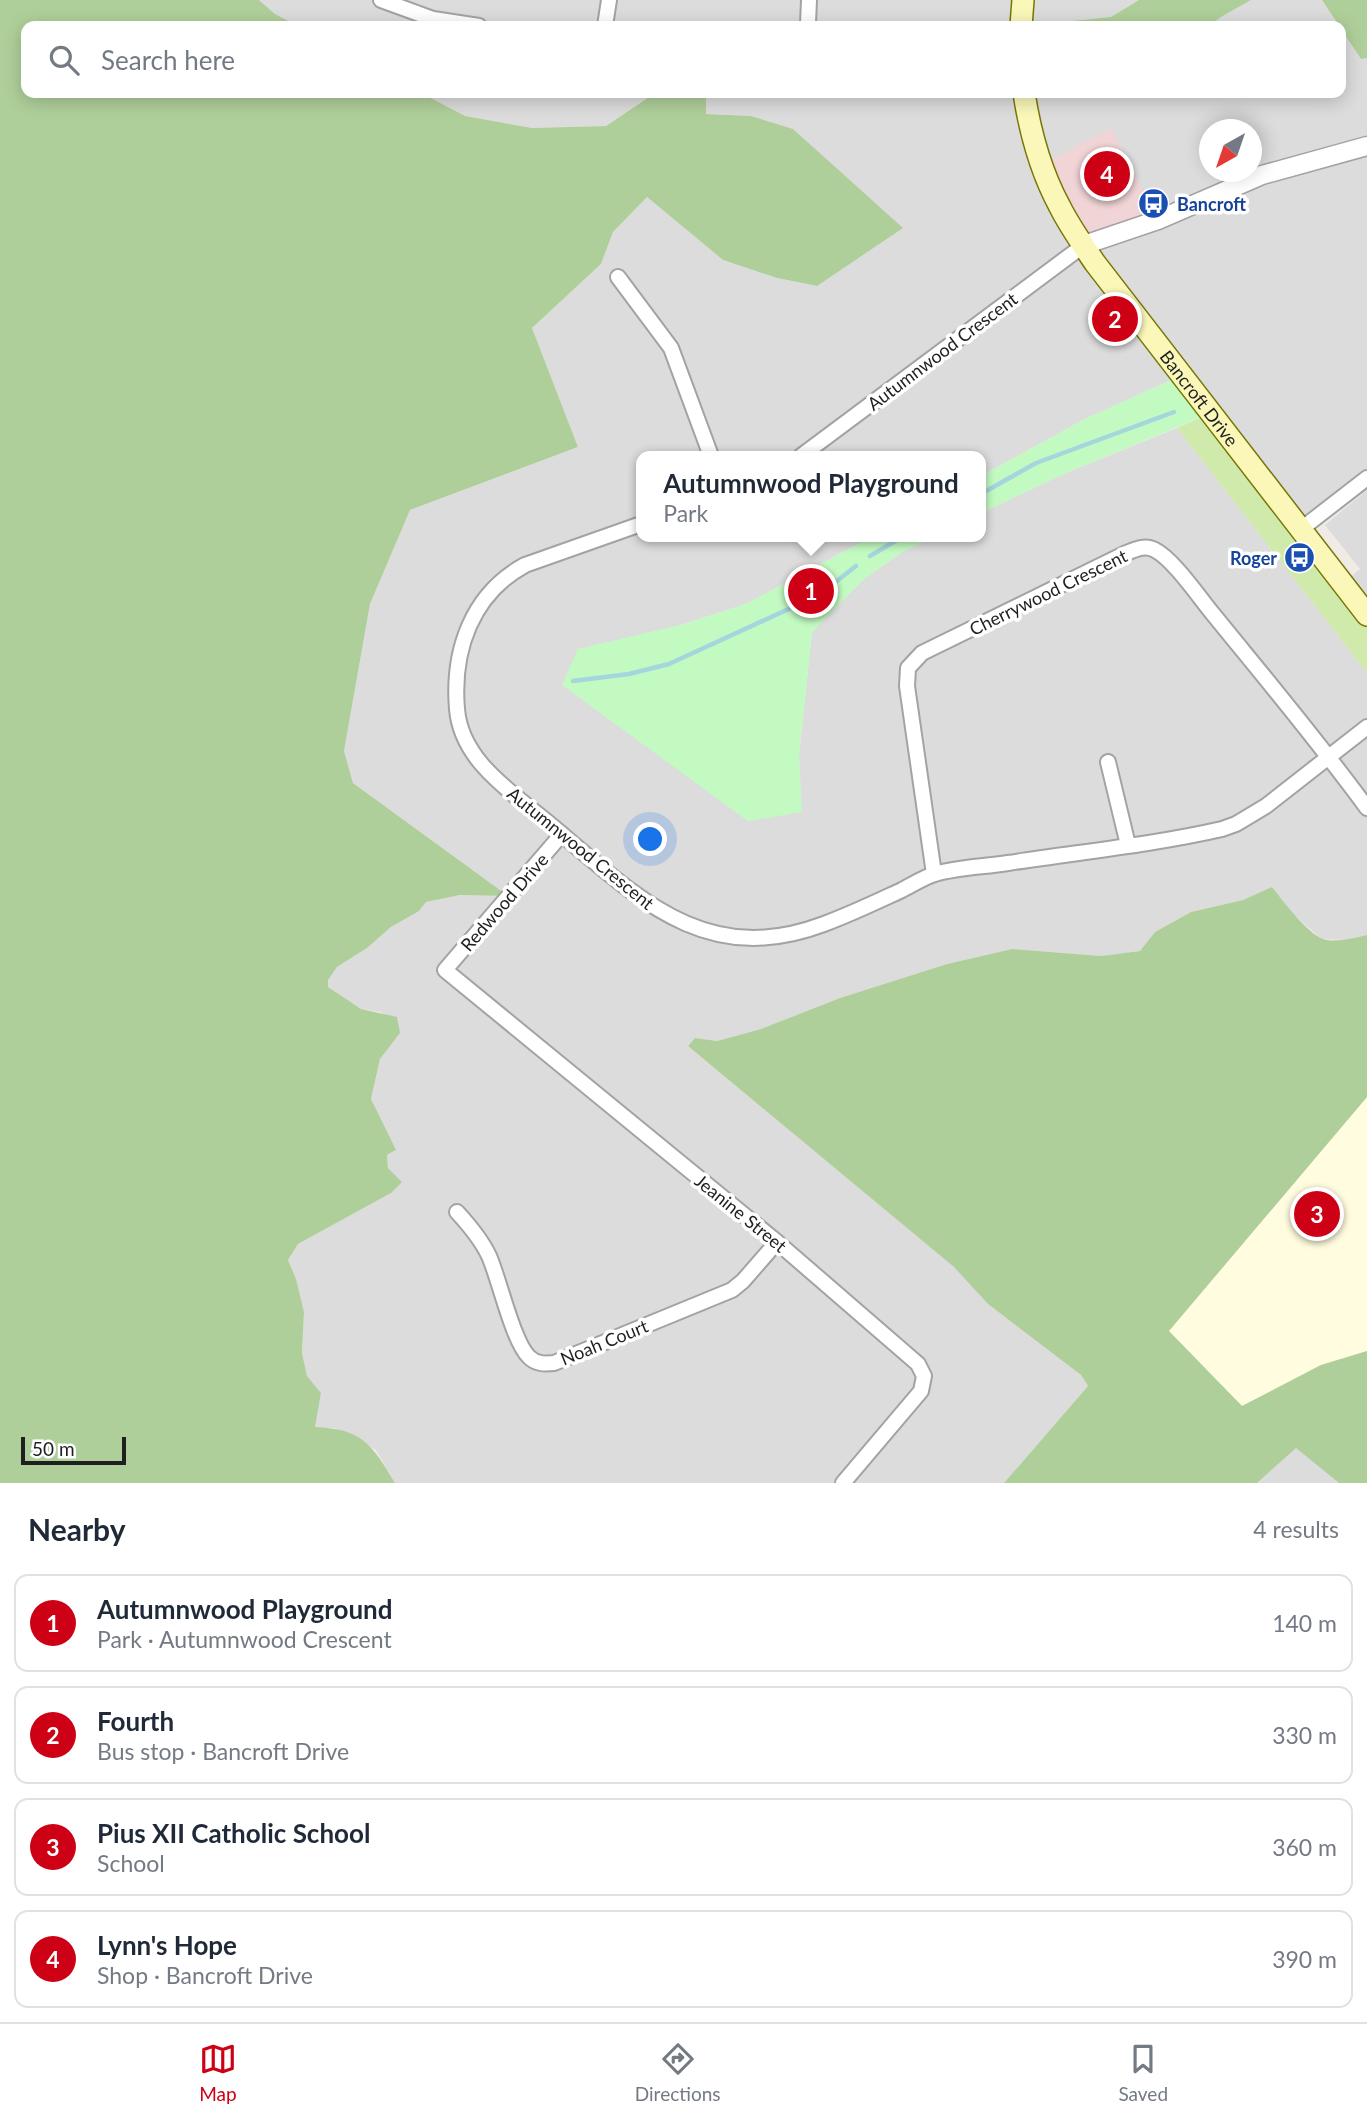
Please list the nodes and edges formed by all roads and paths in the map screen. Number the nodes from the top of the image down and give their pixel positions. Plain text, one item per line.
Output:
1 (381, 0) edge
2 (609, 0) edge
3 (809, 0) edge
4 (1023, 0) edge
5 (446, 21) edge
6 (606, 21) edge
7 (808, 21) edge
8 (1021, 21) edge
9 (1025, 98) edge
10 (1367, 146) edge
11 (1084, 246) junction
12 (618, 277) dead end
13 (709, 451) edge
14 (808, 451) edge
15 (1367, 478) edge
16 (636, 526) edge
17 (1300, 530) junction
18 (1367, 615) edge
19 (1367, 727) edge
20 (1329, 757) junction
21 (1108, 762) dead end
22 (1367, 808) edge
23 (562, 834) junction
24 (1128, 845) junction
25 (934, 874) junction
26 (445, 970) joint
27 (457, 1212) dead end
28 (777, 1242) junction
29 (843, 1483) edge

1 - 5 street
2 - 6 street
3 - 7 street
4 - 8 main road
9 - 11 main road, Bancroft Drive
10 - 11 street
11 - 14 street, Autumnwood Crescent
11 - 17 main road, Bancroft Drive
12 - 13 street
15 - 17 street
16 - 23 street, Autumnwood Crescent
17 - 18 main road, Bancroft Drive
19 - 20 street, Autumnwood Crescent
20 - 22 street, Cherrywood Crescent
20 - 24 street, Autumnwood Crescent
20 - 25 street, Cherrywood Crescent
21 - 24 street
23 - 25 street, Autumnwood Crescent
23 - 26 street, Redwood Drive
24 - 25 street, Autumnwood Crescent
26 - 28 street, Jeanine Street
27 - 28 street, Noah Court
28 - 29 street, Jeanine Street

